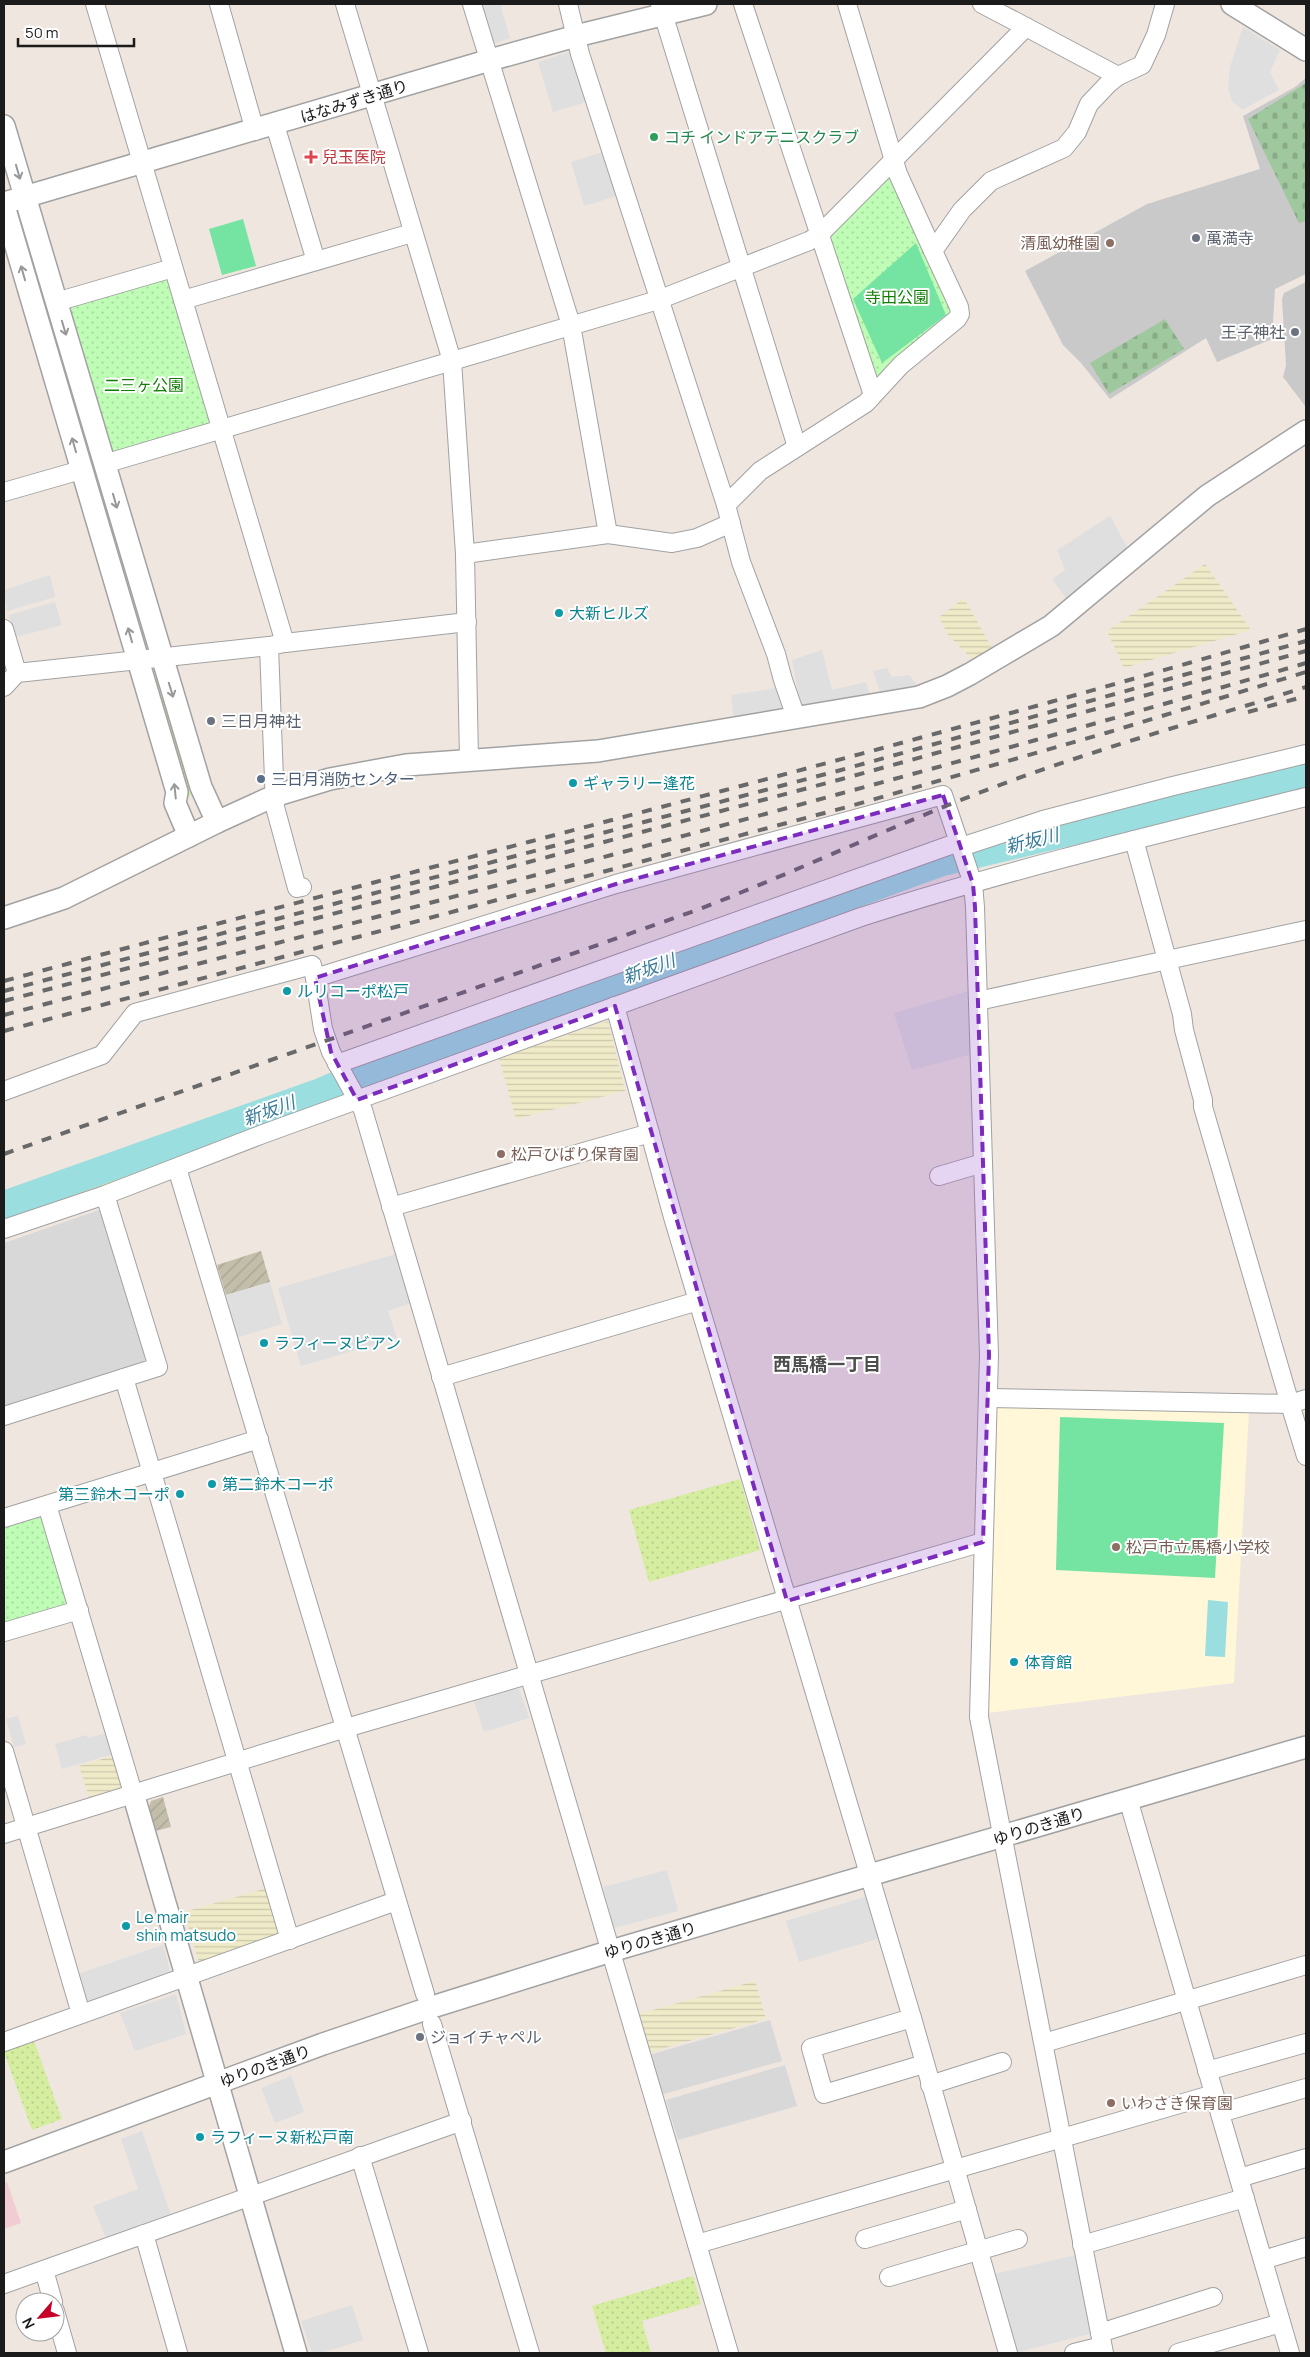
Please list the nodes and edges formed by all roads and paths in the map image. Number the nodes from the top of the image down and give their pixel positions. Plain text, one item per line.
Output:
1 (95, 4) edge
2 (219, 4) edge
3 (344, 4) edge
4 (472, 4) edge
5 (568, 4) edge
6 (706, 4) edge
7 (744, 4) edge
8 (847, 4) edge
9 (982, 4) edge
10 (1165, 4) edge
11 (1232, 4) edge
12 (661, 9) edge
13 (1026, 27) junction
14 (576, 36) junction
15 (1306, 50) edge
16 (490, 60) junction
17 (1118, 76) junction
18 (371, 96) junction
19 (4, 126) edge
20 (265, 128) junction
21 (895, 158) junction
22 (142, 164) junction
23 (25, 197) junction
24 (4, 205) edge
25 (412, 233) junction
26 (820, 234) junction
27 (933, 251) junction
28 (316, 261) junction
29 (173, 268) junction
30 (742, 268) junction
31 (182, 300) junction
32 (658, 300) junction
33 (56, 302) junction
34 (570, 326) junction
35 (452, 361) junction
36 (873, 395) junction
37 (220, 430) junction
38 (1306, 431) edge
39 (797, 447) junction
40 (104, 464) junction
41 (81, 470) junction
42 (4, 492) edge
43 (726, 505) junction
44 (731, 523) junction
45 (608, 534) junction
46 (465, 554) junction
47 (468, 622) junction
48 (4, 629) edge
49 (277, 645) junction
50 (161, 657) junction
51 (137, 659) junction
52 (17, 673) junction
53 (4, 687) edge
54 (796, 717) junction
55 (1306, 754) edge
56 (469, 760) junction
57 (274, 796) junction
58 (1306, 797) edge
59 (217, 822) junction
60 (189, 836) junction
61 (1134, 840) junction
62 (960, 844) junction
63 (972, 880) junction
64 (302, 887) dead end
65 (4, 918) edge
66 (1305, 935) edge
67 (1167, 961) junction
68 (315, 978) junction
69 (978, 1001) junction
70 (615, 1006) junction
71 (337, 1064) junction
72 (4, 1091) edge
73 (357, 1100) junction
74 (650, 1133) junction
75 (983, 1163) junction
76 (177, 1168) junction
77 (939, 1176) dead end
78 (105, 1195) junction
79 (392, 1207) junction
80 (4, 1229) edge
81 (698, 1301) junction
82 (441, 1377) junction
83 (124, 1378) junction
84 (988, 1398) junction
85 (1298, 1401) edge
86 (4, 1416) edge
87 (259, 1439) junction
88 (1306, 1456) edge
89 (152, 1472) junction
90 (48, 1505) junction
91 (4, 1518) edge
92 (984, 1542) junction
93 (787, 1601) junction
94 (79, 1610) junction
95 (4, 1632) edge
96 (531, 1676) junction
97 (346, 1728) junction
98 (1306, 1747) edge
99 (4, 1751) edge
100 (237, 1762) junction
101 (133, 1793) junction
102 (1128, 1799) junction
103 (26, 1827) junction
104 (4, 1834) edge
105 (1002, 1837) junction
106 (870, 1877) junction
107 (396, 1901) junction
108 (290, 1940) junction
109 (611, 1951) junction
110 (1306, 1965) edge
111 (186, 1977) junction
112 (425, 1994) dead end
113 (1186, 2000) junction
114 (81, 2014) junction
115 (912, 2018) junction
116 (432, 2024) dead end
117 (4, 2042) edge
118 (1044, 2043) junction
119 (1306, 2043) edge
120 (1002, 2062) dead end
121 (924, 2064) junction
122 (1208, 2071) junction
123 (216, 2084) junction
124 (930, 2085) junction
125 (1306, 2088) edge
126 (1214, 2094) junction
127 (1220, 2113) junction
128 (462, 2121) junction
129 (1062, 2138) junction
130 (360, 2156) junction
131 (1306, 2158) edge
132 (4, 2162) edge
133 (955, 2168) junction
134 (1239, 2178) junction
135 (250, 2196) junction
136 (1245, 2198) junction
137 (967, 2209) junction
138 (144, 2234) junction
139 (865, 2239) dead end
140 (1018, 2239) dead end
141 (697, 2244) junction
142 (1082, 2245) junction
143 (1306, 2247) edge
144 (979, 2251) junction
145 (1263, 2260) junction
146 (44, 2270) junction
147 (889, 2278) dead end
148 (4, 2284) edge
149 (50, 2292) edge
150 (1213, 2297) dead end
151 (1281, 2323) junction
152 (1102, 2344) edge
153 (178, 2353) edge
154 (296, 2353) edge
155 (419, 2353) edge
156 (530, 2353) edge
157 (729, 2353) edge
158 (1008, 2353) edge
159 (1074, 2353) edge
160 (1178, 2353) edge
161 (1290, 2353) edge

1 - 22 street
2 - 20 street
3 - 18 street
4 - 16 street
5 - 14 street
6 - 12 street, はなみずき通り
7 - 26 street
8 - 21 street
9 - 13 street
10 - 17 street
11 - 15 street
12 - 14 street, はなみずき通り
12 - 30 street
13 - 17 street
13 - 21 street
14 - 16 street, はなみずき通り
14 - 32 street
16 - 18 street, はなみずき通り
16 - 34 street
17 - 27 street
18 - 20 street, はなみずき通り
18 - 25 street
19 -> 23 street
20 - 22 street, はなみずき通り
20 - 28 street
21 - 26 street
21 - 27 street
22 - 23 street, はなみずき通り
22 - 29 street
23 - 24 street, はなみずき通り
23 - 33 street
41 -> 24 street
25 - 28 street
25 - 35 street
26 - 30 street
26 - 36 street
27 - 36 street
28 - 31 street
29 - 31 street
29 - 33 street
30 - 32 street
30 - 39 street
31 - 37 street
32 - 34 street
32 - 43 street
33 -> 40 street
34 - 35 street
34 - 45 street
35 - 37 street
35 - 46 street
36 - 39 street
37 - 40 street
37 - 49 street
38 - 54 street
39 - 43 street
40 -> 50 street
41 - 42 street
51 -> 41 street
43 - 44 street
44 - 45 street
44 - 54 street
45 - 46 street
46 - 47 street
47 - 49 street
47 - 56 street
48 - 52 street
49 - 50 street
49 - 57 street
50 - 51 street
50 -> 59 street
51 - 52 street
60 -> 51 street
52 - 53 street
54 - 56 street
55 - 62 street
56 - 57 street
57 - 59 street
57 - 64 street
58 - 61 street
59 - 60 street
60 - 65 street
61 - 63 street
61 - 67 street
62 - 63 street
62 - 68 street
62 - 71 street
63 - 69 street
63 - 70 street
66 - 67 street
67 - 69 street
67 - 85 street
68 - 71 street
68 - 72 street
69 - 75 street
70 - 73 street
70 - 74 street
71 - 73 street
73 - 76 street
73 - 79 street
74 - 79 street
74 - 81 street
75 - 77 street
75 - 84 street
76 - 78 street
76 - 87 street
78 - 80 street
78 - 83 street
79 - 82 street
81 - 82 street
81 - 93 street
82 - 96 street
83 - 86 street
83 - 89 street
84 - 85 street
84 - 92 street
85 - 88 street
87 - 89 street
87 - 97 street
89 - 90 street
89 - 100 street
90 - 91 street
90 - 94 street
92 - 93 street
92 - 105 street
93 - 96 street
93 - 106 street
94 - 95 street
94 - 101 street
96 - 97 street
96 - 109 street
97 - 100 street
97 - 107 street
98 - 102 street, ゆりのき通り
99 - 103 street
100 - 101 street
100 - 108 street
101 - 103 street
101 - 111 street
102 - 105 street, ゆりのき通り
102 - 113 street
103 - 104 street
103 - 114 street
105 - 106 street, ゆりのき通り
105 - 118 street
106 - 109 street, ゆりのき通り
106 - 115 street
107 - 108 street
107 - 112 street
108 - 111 street
109 - 123 street, ゆりのき通り
109 - 141 street
110 - 113 street
111 - 114 street
111 - 123 street
113 - 118 street
113 - 122 street
114 - 117 street
115 - 121 street
115 - 121 street
116 - 128 street
118 - 129 street
119 - 122 street
120 - 124 street
121 - 124 street
122 - 126 street
123 - 132 street, ゆりのき通り
123 - 135 street
124 - 133 street
125 - 127 street
126 - 127 street
126 - 129 street
127 - 134 street
128 - 130 street
128 - 156 street
129 - 133 street
129 - 142 street
130 - 135 street
130 - 155 street
131 - 134 street
133 - 137 street
133 - 141 street
134 - 136 street
135 - 138 street
135 - 154 street
136 - 142 street
136 - 145 street
137 - 139 street
137 - 144 street
138 - 146 street
138 - 153 street
140 - 144 street
141 - 157 street
142 - 152 street
143 - 145 street
144 - 147 street
144 - 158 street
145 - 151 street
146 - 148 street
146 - 149 street
150 - 152 street
151 - 160 street
151 - 161 street
152 - 159 street

